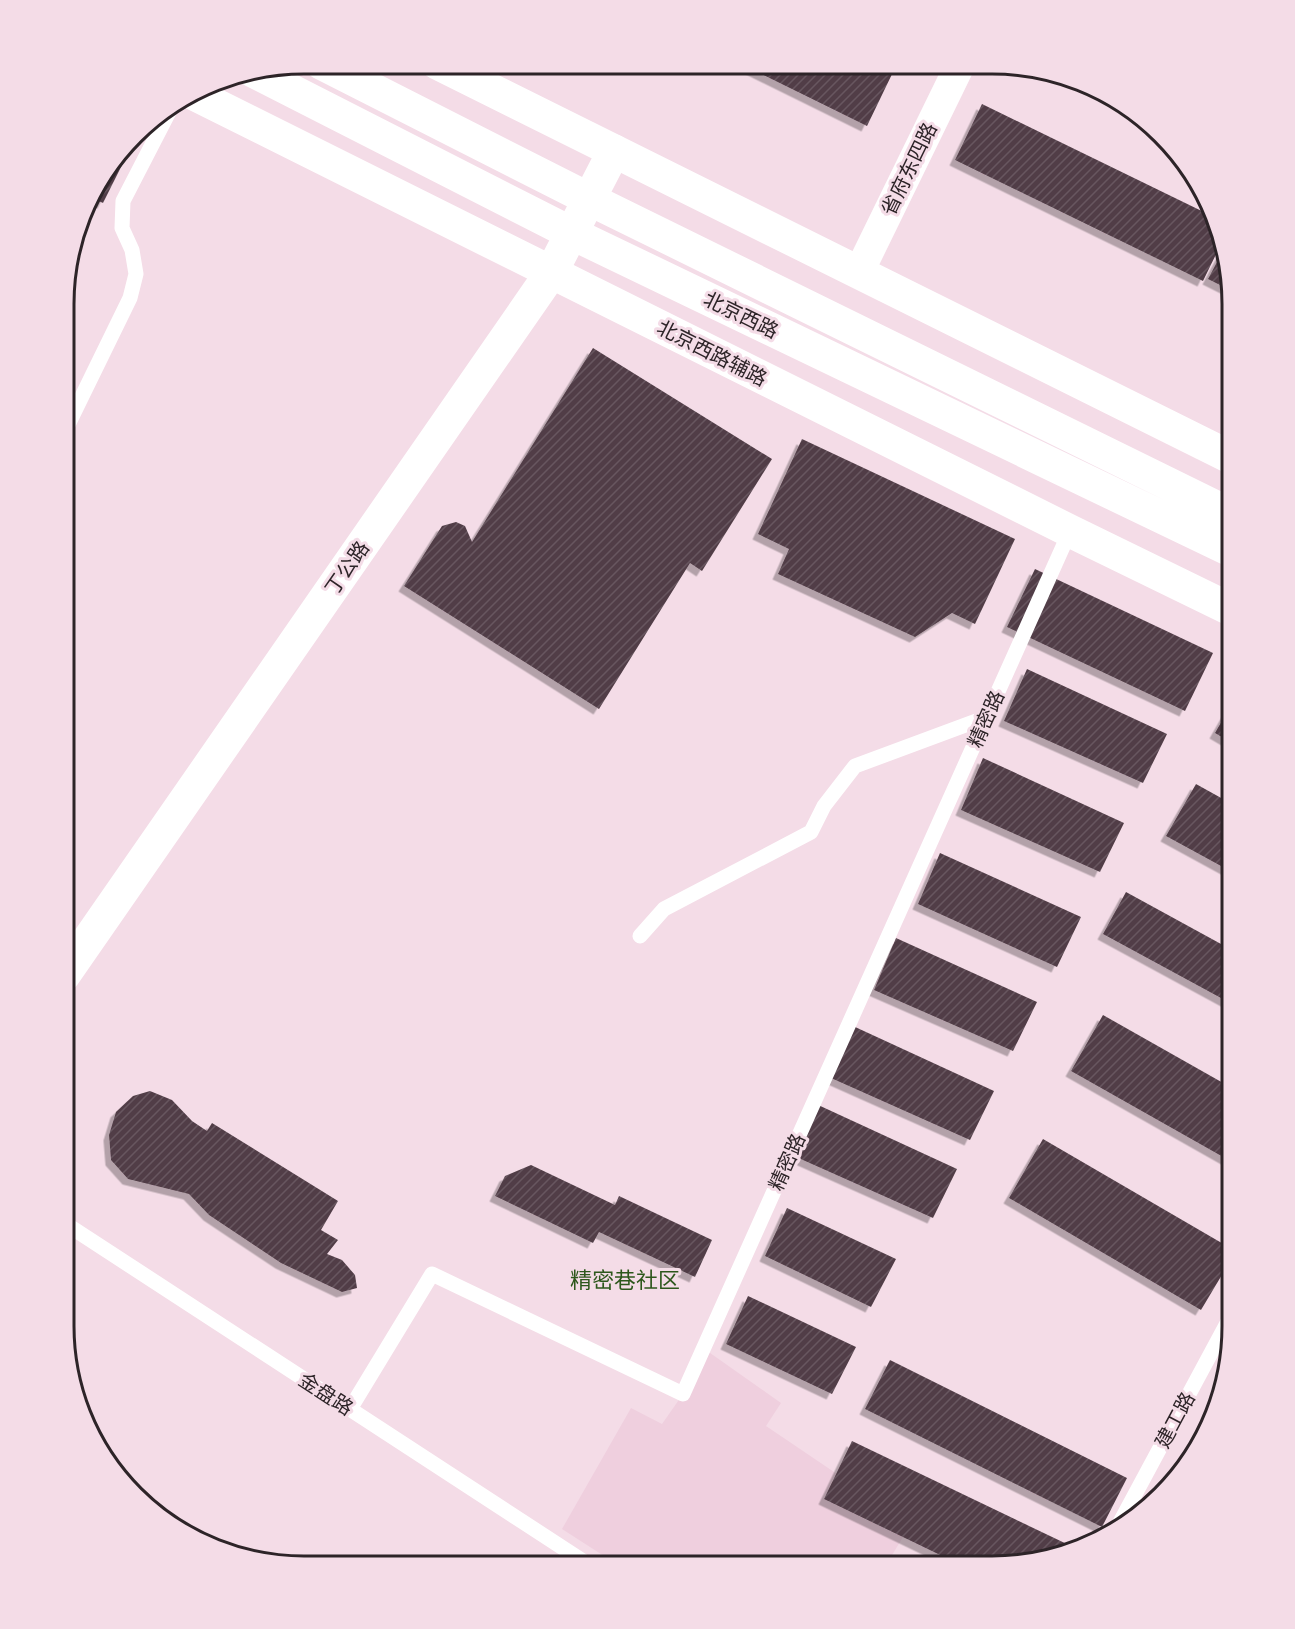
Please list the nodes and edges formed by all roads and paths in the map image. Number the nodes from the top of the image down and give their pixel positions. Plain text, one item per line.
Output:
1 (343, 74) edge
2 (459, 74) edge
3 (956, 74) edge
4 (264, 77) edge
5 (201, 98) edge
6 (165, 120) edge
7 (614, 151) junction
8 (589, 199) junction
9 (571, 233) junction
10 (859, 272) junction
11 (551, 273) junction
12 (74, 413) edge
13 (1222, 453) edge
14 (1222, 510) edge
15 (1070, 531) junction
16 (1222, 546) edge
17 (1222, 605) edge
18 (987, 717) junction
19 (640, 936) dead end
20 (74, 961) edge
21 (74, 1229) edge
22 (1221, 1334) edge
23 (350, 1409) junction
24 (1125, 1513) edge
25 (574, 1556) edge

1 - 8 main road, 北京西路
2 - 7 main road
3 - 10 street, 省府东四路
4 - 9 main road, 北京西路
5 - 11 main road, 北京西路辅路
6 - 12 lane
7 - 8 main road, 丁公路
7 - 10 main road
8 - 9 main road, 丁公路
8 - 14 main road, 北京西路
9 - 11 main road, 丁公路
9 - 16 main road, 北京西路
10 - 13 main road
11 - 15 main road, 北京西路辅路
11 - 20 main road, 丁公路
15 - 17 main road, 北京西路辅路
15 - 18 lane, 精密路
18 - 19 lane
18 - 23 lane, 精密路
21 - 23 lane, 金盘路
22 - 24 lane, 建工路
23 - 25 lane, 金盘路

